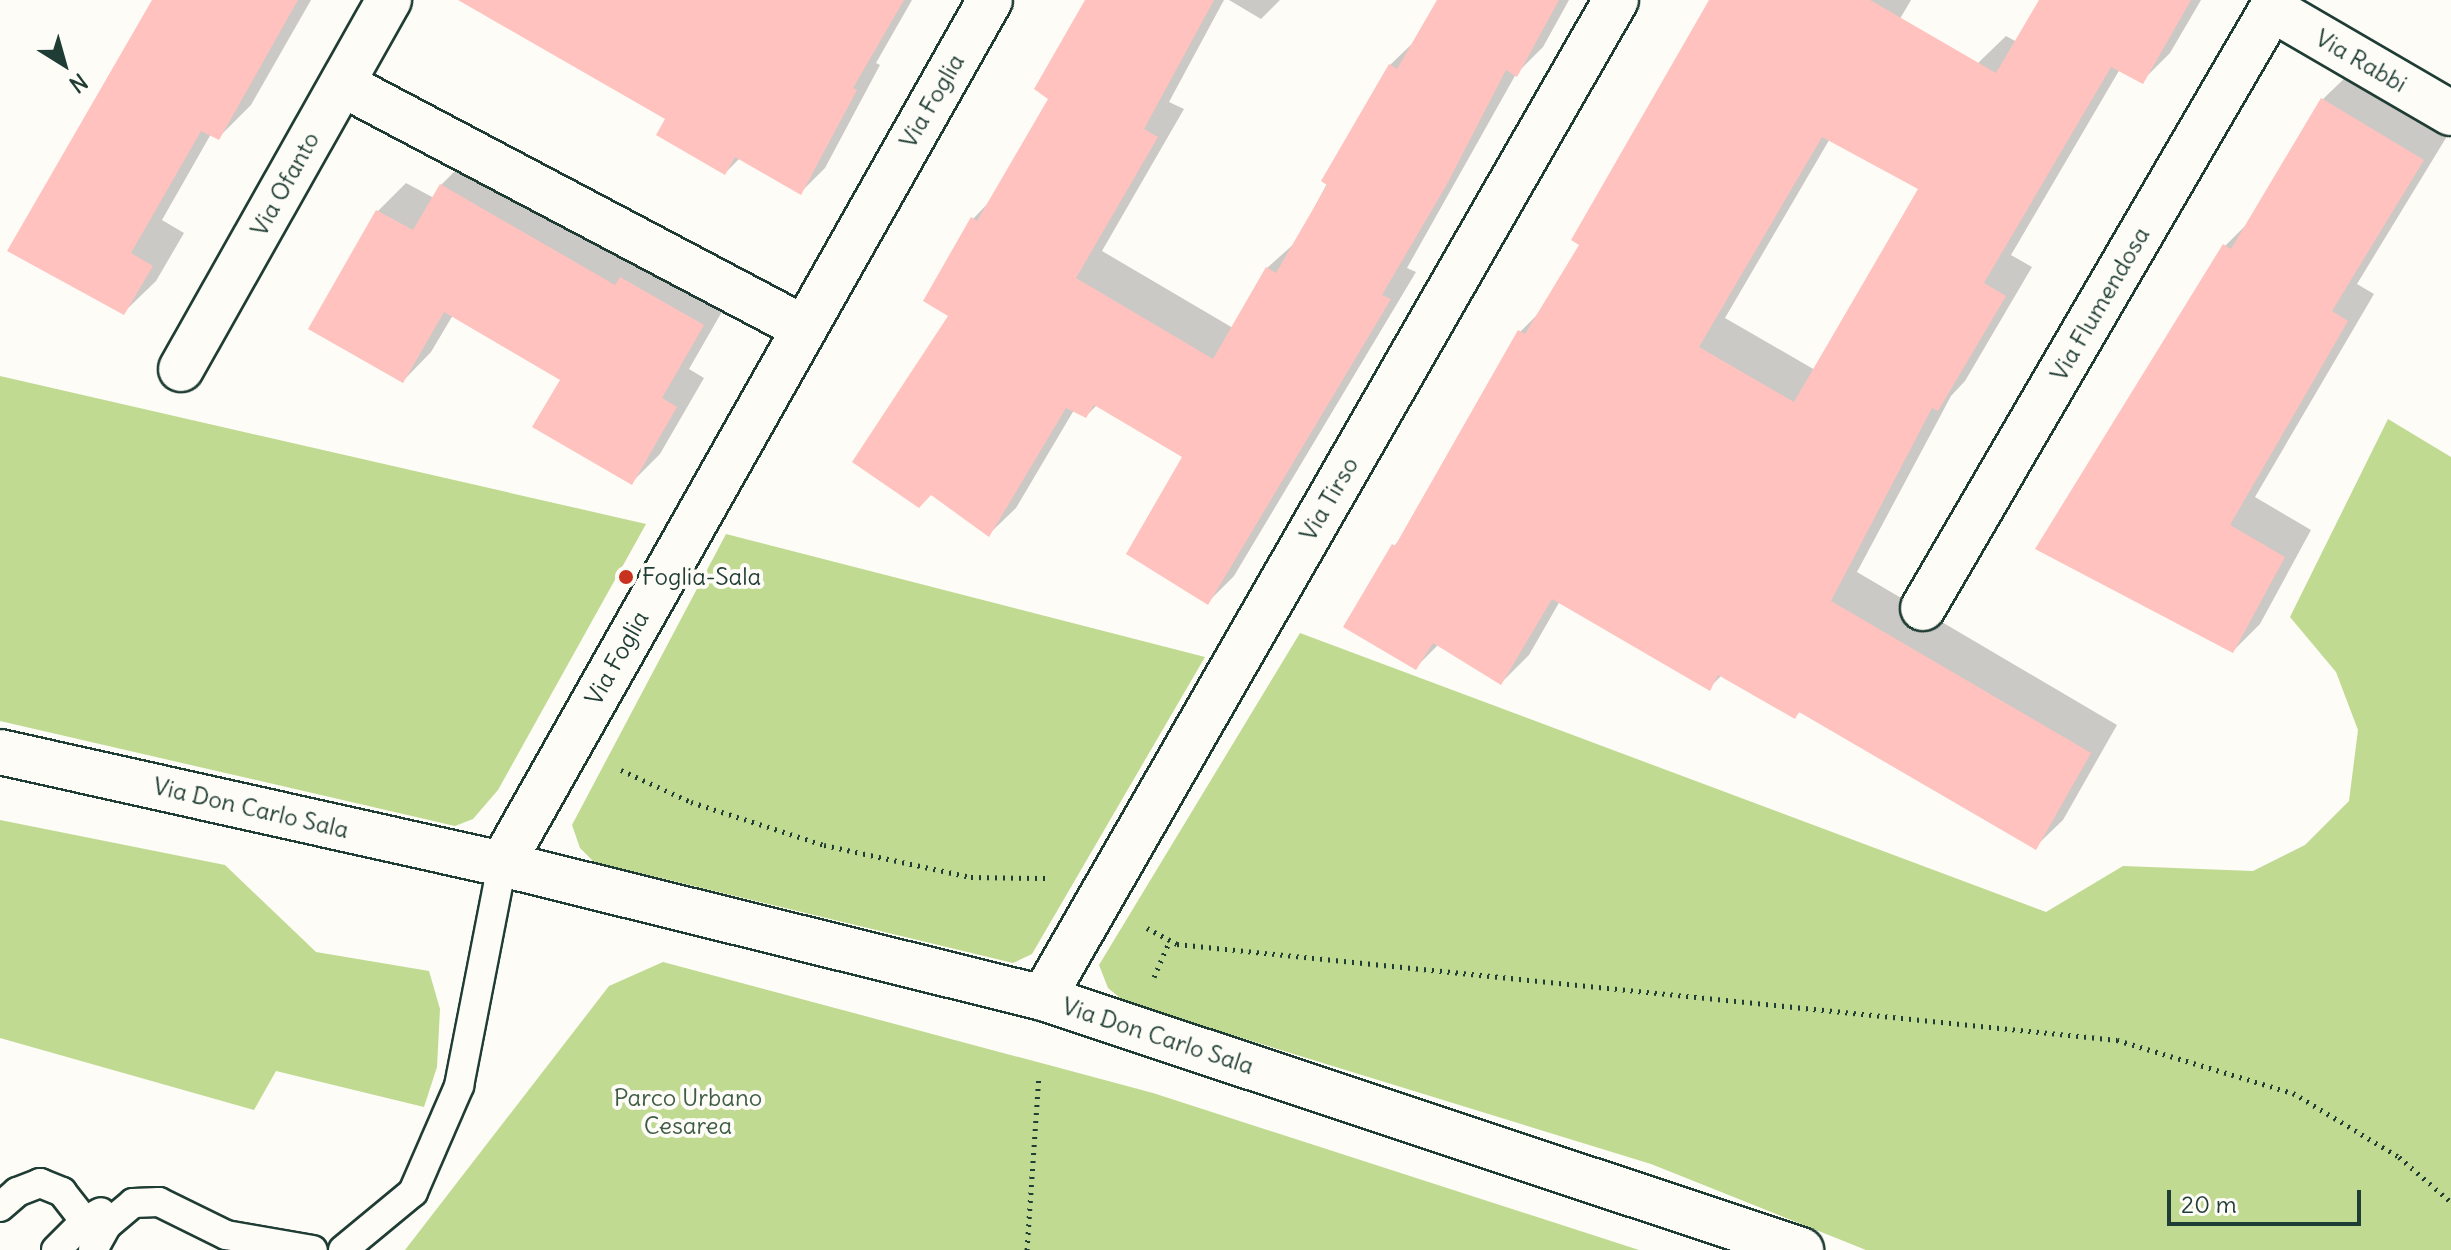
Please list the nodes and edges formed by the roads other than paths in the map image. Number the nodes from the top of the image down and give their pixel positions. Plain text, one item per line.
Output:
1 (389, 0) edge
2 (990, 0) edge
3 (1616, 0) edge
4 (2274, 5) edge
5 (342, 84) junction
6 (2451, 113) edge
7 (802, 327) junction
8 (181, 369) dead end
9 (1923, 608) dead end
10 (0, 752) edge
11 (502, 864) junction
12 (1043, 998) junction
13 (133, 1203) junction
14 (0, 1207) edge
15 (85, 1221) junction
16 (56, 1250) edge
17 (93, 1250) edge
18 (313, 1250) edge
19 (343, 1250) edge
20 (1801, 1250) edge

1 - 5 street, Via Ofanto
2 - 7 street, Via Foglia
3 - 12 street, Via Tirso
4 - 6 street, Via Rabbi
4 - 9 street, Via Flumendosa
5 - 7 street
5 - 8 street, Via Ofanto
7 - 11 street, Via Foglia
10 - 11 street, Via Don Carlo Sala
11 - 12 street, Via Don Carlo Sala
11 - 19 lane
12 - 20 street, Via Don Carlo Sala
13 - 15 lane
13 - 17 lane
13 - 18 lane
14 - 15 lane
15 - 16 lane

